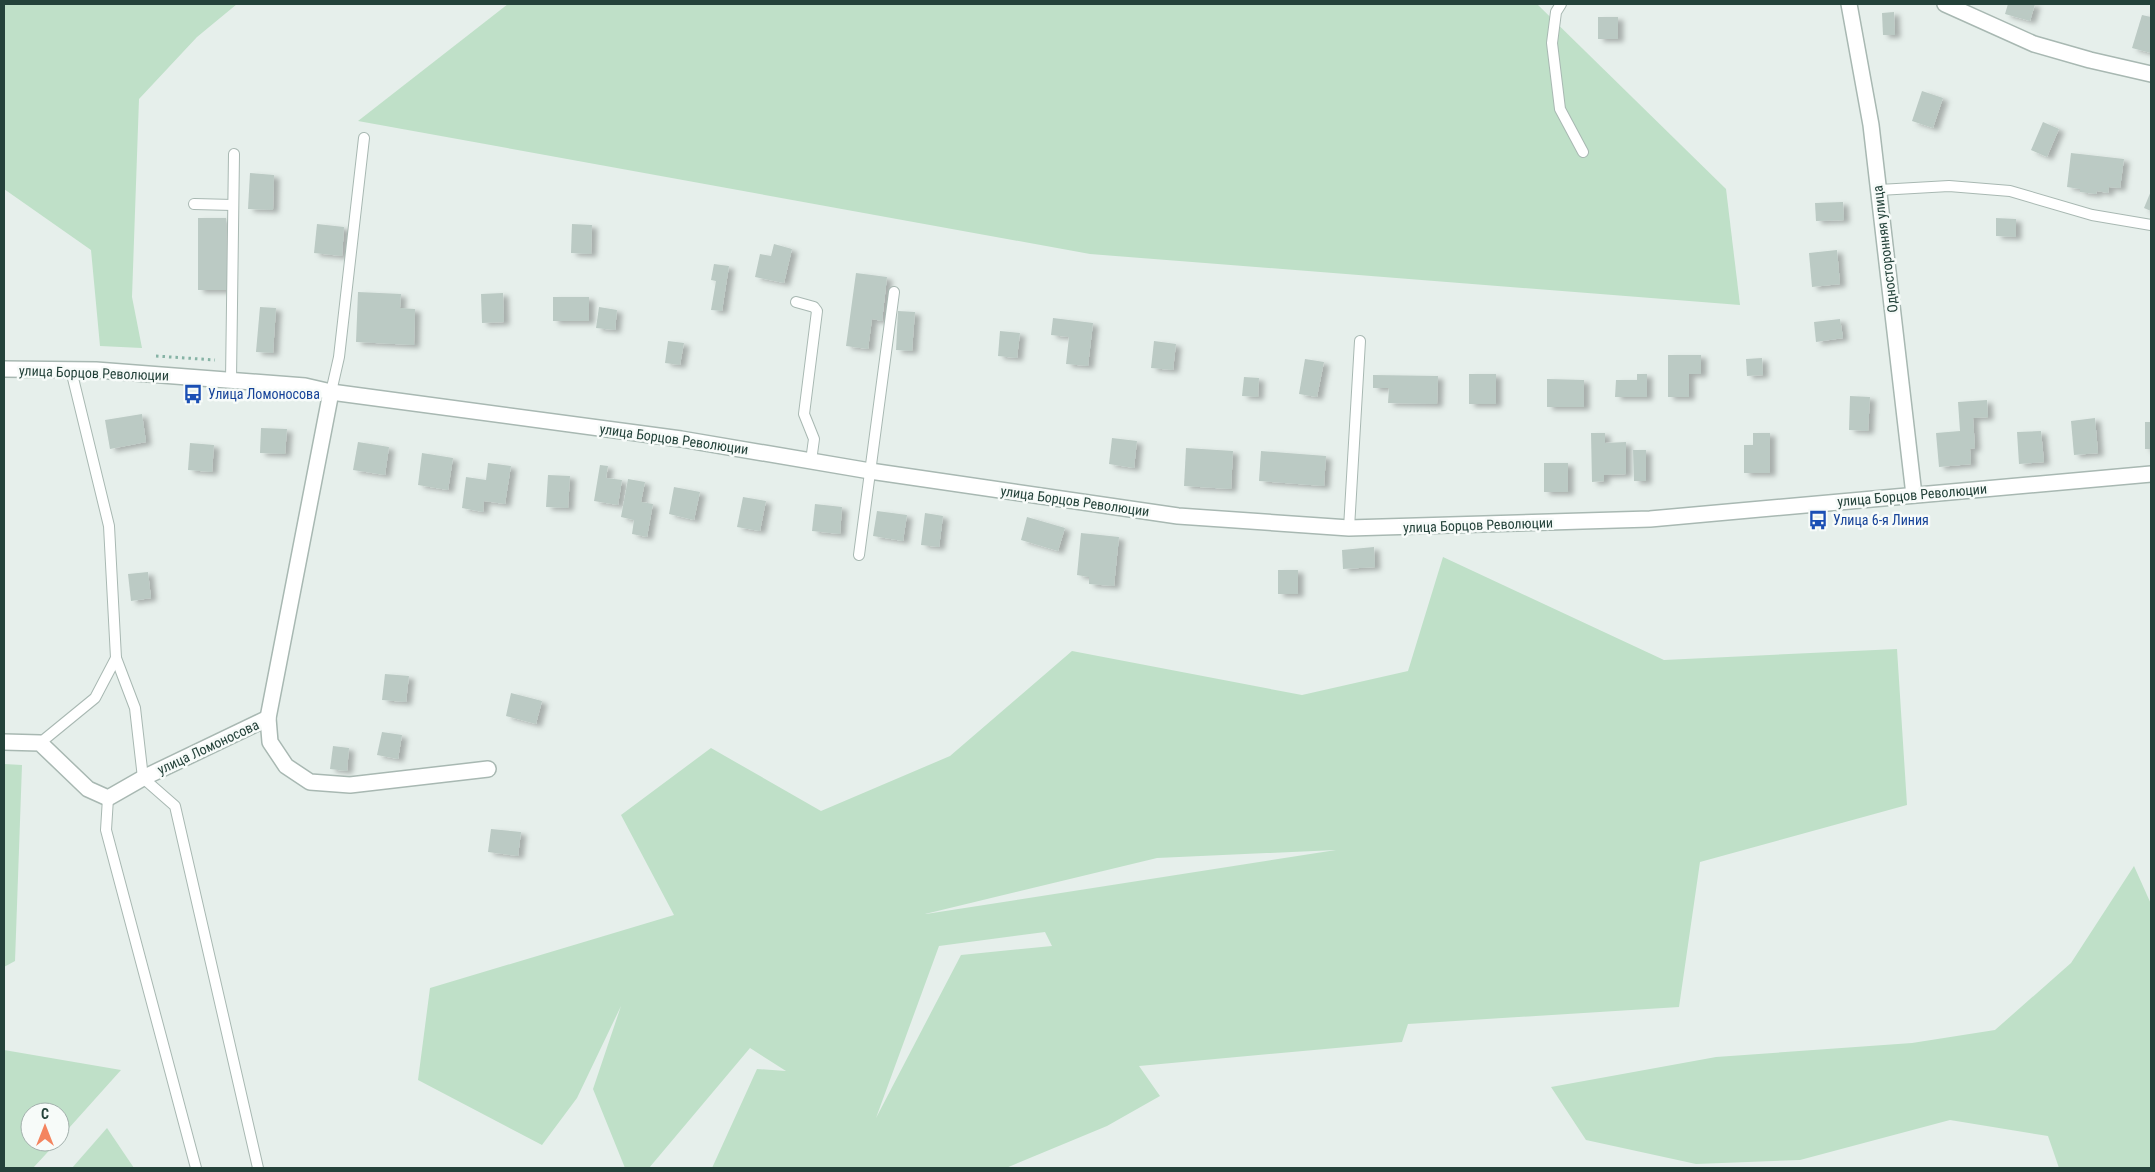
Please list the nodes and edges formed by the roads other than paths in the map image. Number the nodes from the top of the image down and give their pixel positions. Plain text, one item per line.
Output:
1 (1561, 4) edge
2 (1849, 4) edge
3 (1945, 4) edge
4 (2151, 74) edge
5 (364, 138) dead end
6 (1583, 152) dead end
7 (234, 154) dead end
8 (1879, 190) junction
9 (194, 204) dead end
10 (233, 205) junction
11 (2151, 225) edge
12 (894, 292) dead end
13 (796, 302) dead end
14 (1360, 341) dead end
15 (4, 368) edge
16 (71, 370) junction
17 (231, 380) junction
18 (331, 392) junction
19 (811, 461) junction
20 (870, 471) junction
21 (2151, 474) edge
22 (1914, 495) junction
23 (1349, 528) junction
24 (859, 555) dead end
25 (116, 658) junction
26 (268, 718) junction
27 (4, 742) edge
28 (40, 743) junction
29 (488, 769) dead end
30 (142, 778) junction
31 (108, 798) junction
32 (196, 1168) edge
33 (258, 1168) edge

1 - 6 lane
2 - 8 street, Односторонняя улица
3 - 4 street
5 - 18 lane
7 - 10 lane
8 - 11 lane
8 - 22 street, Односторонняя улица
9 - 10 lane
10 - 17 lane
12 - 20 lane
13 - 19 lane
14 - 23 lane
15 - 16 street, улица Борцов Революции
16 - 17 street, улица Борцов Революции
16 - 25 lane
17 - 18 street, улица Борцов Революции
18 - 19 street, улица Борцов Революции
18 - 26 street
19 - 20 street, улица Борцов Революции
20 - 23 street, улица Борцов Революции
20 - 24 lane
21 - 22 street, улица Борцов Революции
22 - 23 street, улица Борцов Революции
25 - 28 lane
25 - 30 lane
26 - 29 street, улица Ломоносова
26 - 30 street, улица Ломоносова
27 - 28 street
28 - 31 street
30 - 31 street, улица Ломоносова
30 - 33 lane
31 - 32 lane

